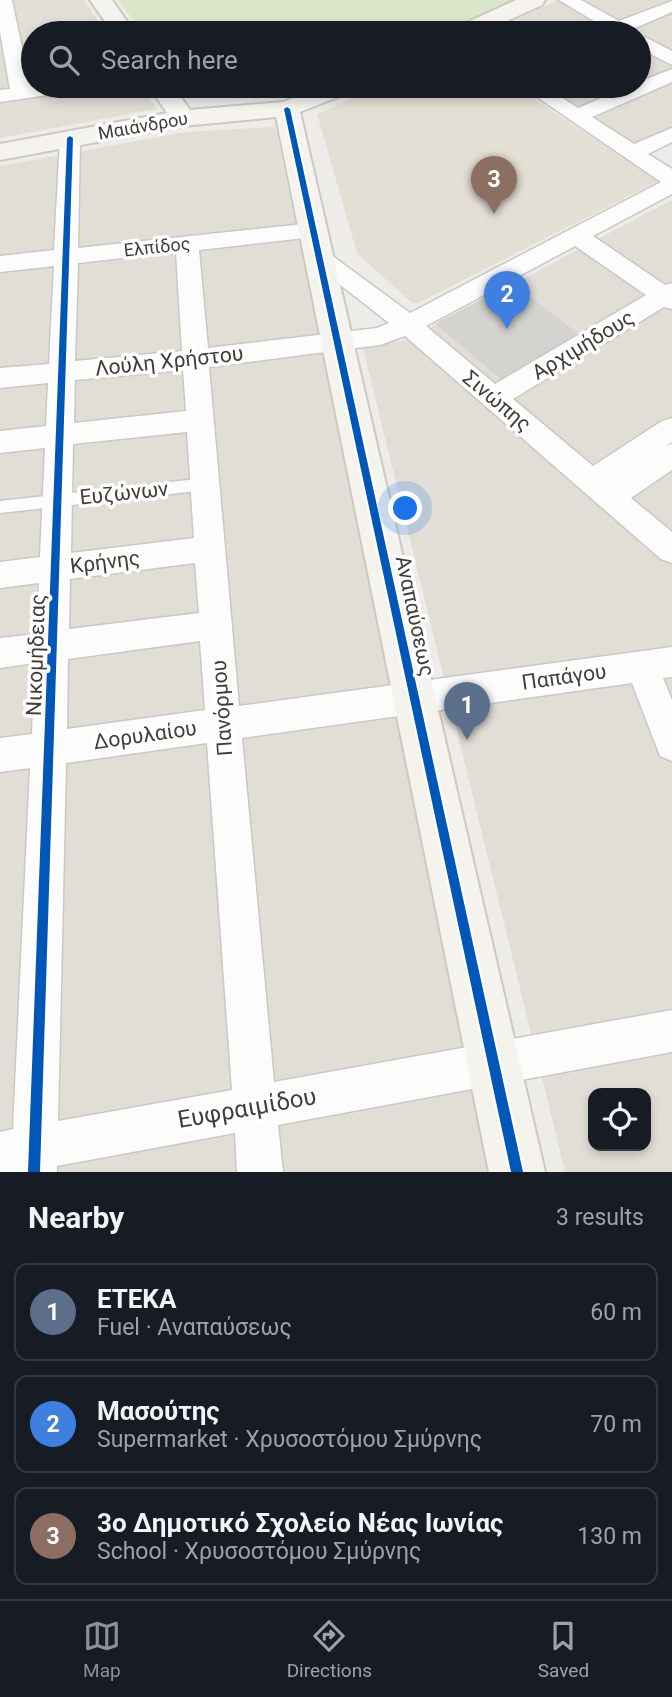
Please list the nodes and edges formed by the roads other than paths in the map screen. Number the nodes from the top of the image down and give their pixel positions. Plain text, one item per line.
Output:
1 (3, 0) edge
2 (101, 0) edge
3 (534, 0) edge
4 (568, 0) edge
5 (662, 0) edge
6 (672, 6) edge
7 (116, 21) edge
8 (489, 21) edge
9 (600, 21) edge
10 (640, 21) edge
11 (651, 47) edge
12 (672, 59) edge
13 (672, 75) edge
14 (651, 84) edge
15 (21, 93) joint
16 (0, 96) edge
17 (169, 98) edge
18 (314, 98) edge
19 (549, 98) edge
20 (618, 98) edge
21 (287, 109) junction
22 (576, 116) junction
23 (183, 118) junction
24 (672, 134) edge
25 (70, 138) junction
26 (0, 152) edge
27 (632, 153) junction
28 (672, 179) edge
29 (672, 185) edge
30 (578, 237) junction
31 (316, 243) junction
32 (187, 244) junction
33 (65, 257) junction
34 (0, 264) edge
35 (670, 296) edge
36 (408, 325) junction
37 (338, 343) junction
38 (197, 359) junction
39 (61, 372) junction
40 (0, 378) edge
41 (494, 398) junction
42 (201, 420) junction
43 (672, 428) edge
44 (59, 436) junction
45 (0, 442) edge
46 (672, 454) edge
47 (206, 484) junction
48 (601, 489) junction
49 (58, 500) junction
50 (0, 507) edge
51 (210, 549) junction
52 (672, 550) edge
53 (55, 568) junction
54 (0, 575) edge
55 (215, 625) junction
56 (53, 646) junction
57 (0, 653) edge
58 (657, 664) edge
59 (414, 698) junction
60 (222, 724) junction
61 (672, 744) edge
62 (51, 748) junction
63 (0, 755) edge
64 (672, 1031) edge
65 (493, 1063) junction
66 (255, 1107) junction
67 (23, 1158) edge
68 (260, 1172) edge
69 (517, 1172) edge

1 - 15 street
2 - 7 street
3 - 8 street
4 - 9 street
5 - 6 street
6 - 10 street
11 - 12 street
13 - 14 street
15 - 16 street
17 - 23 street
18 - 21 street, Μαιάνδρου
19 - 22 street
20 - 22 street
21 - 23 street, Μαιάνδρου
21 - 31 street, Αναπαύσεως
22 - 27 street
23 - 25 street, Μαιάνδρου
24 - 27 street
25 - 26 street, Μαιάνδρου
25 - 33 street, Νικομήδειας
27 - 28 street
29 - 30 street, Λούλη Χρήστου
30 - 35 street
30 - 36 street, Λούλη Χρήστου
31 - 32 street, Ελπίδος
31 - 36 street, Σινώπης
31 - 37 street, Αναπαύσεως
32 - 33 street, Ελπίδος
32 - 38 street, Πανόρμου
33 - 34 street, Ελπίδος
33 - 39 street, Νικομήδειας
35 - 41 street, Αρχιμήδους
36 - 37 street, Λούλη Χρήστου
36 - 41 street, Σινώπης
37 - 38 street, Λούλη Χρήστου
37 - 59 street, Αναπαύσεως
38 - 39 street, Λούλη Χρήστου
38 - 42 street, Πανόρμου
39 - 40 street, Λούλη Χρήστου
39 - 44 street, Νικομήδειας
41 - 48 street, Σινώπης
42 - 44 street
42 - 47 street, Πανόρμου
43 - 48 street
44 - 45 street
44 - 49 street, Νικομήδειας
46 - 48 street
47 - 49 lane, Ευζώνων
47 - 51 street, Πανόρμου
48 - 52 street, Σινώπης
49 - 50 lane, Ευζώνων
49 - 53 street, Νικομήδειας
51 - 53 street, Κρήνης
51 - 55 street, Πανόρμου
53 - 54 street, Κρήνης
53 - 56 street, Νικομήδειας
55 - 56 street
55 - 60 street, Πανόρμου
56 - 57 street
56 - 62 street, Νικομήδειας
58 - 59 street, Παπάγου
58 - 61 street
59 - 60 street, Δορυλαίου
59 - 65 street, Αναπαύσεως
60 - 62 street, Δορυλαίου
60 - 66 street, Πανόρμου
62 - 63 street, Δορυλαίου
62 - 67 street, Νικομήδειας
64 - 65 street, Ευφραιμίδου
65 - 66 street, Ευφραιμίδου
65 - 69 street, Αναπαύσεως
66 - 67 street, Ευφραιμίδου
66 - 68 street, Πανόρμου

